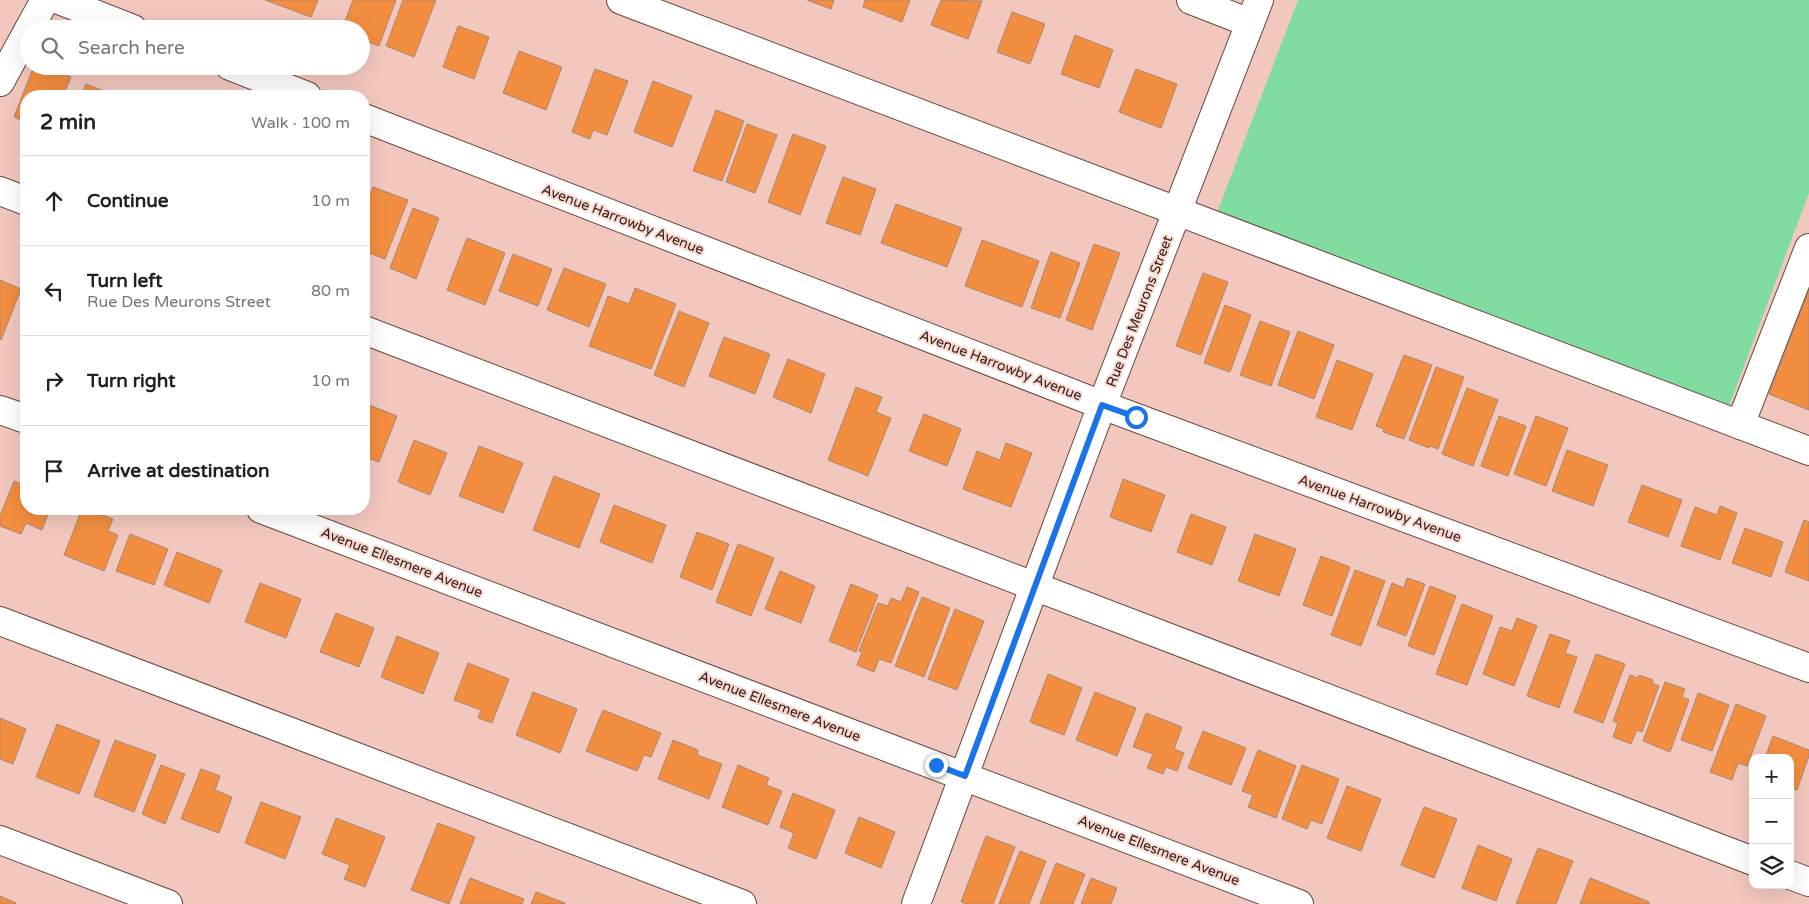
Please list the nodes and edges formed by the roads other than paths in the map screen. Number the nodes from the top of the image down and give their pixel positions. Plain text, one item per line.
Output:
1 (45, 0) edge
2 (59, 0) edge
3 (621, 0) edge
4 (1191, 0) edge
5 (1254, 11) edge
6 (34, 20) edge
7 (110, 20) edge
8 (20, 45) edge
9 (253, 75) edge
10 (0, 82) edge
11 (292, 90) edge
12 (370, 120) edge
13 (0, 191) edge
14 (20, 199) edge
15 (1176, 212) junction
16 (1809, 248) edge
17 (370, 332) edge
18 (1102, 405) junction
19 (0, 410) edge
20 (20, 418) edge
21 (1740, 425) junction
22 (1809, 451) edge
23 (277, 515) edge
24 (1035, 586) junction
25 (0, 621) edge
26 (1809, 668) edge
27 (965, 776) junction
28 (0, 840) edge
29 (1749, 859) edge
30 (1794, 876) edge
31 (1809, 882) edge
32 (168, 904) edge
33 (742, 904) edge
34 (916, 904) edge
35 (1299, 904) edge

1 - 6 street
2 - 7 street
3 - 15 street
4 - 5 street
5 - 15 street, Rue Des Meurons Street
8 - 10 street
9 - 11 street
12 - 18 street, Avenue Harrowby Avenue
13 - 14 street
15 - 18 street, Rue Des Meurons Street
15 - 21 street
16 - 21 street
17 - 24 street
18 - 24 street, Rue Des Meurons Street
18 - 26 street, Avenue Harrowby Avenue
19 - 20 street
21 - 22 street
23 - 27 street, Avenue Ellesmere Avenue
24 - 27 street, Rue Des Meurons Street
24 - 29 street
25 - 33 street
27 - 34 street, Rue Des Meurons Street
27 - 35 street, Avenue Ellesmere Avenue
28 - 32 street
30 - 31 street

